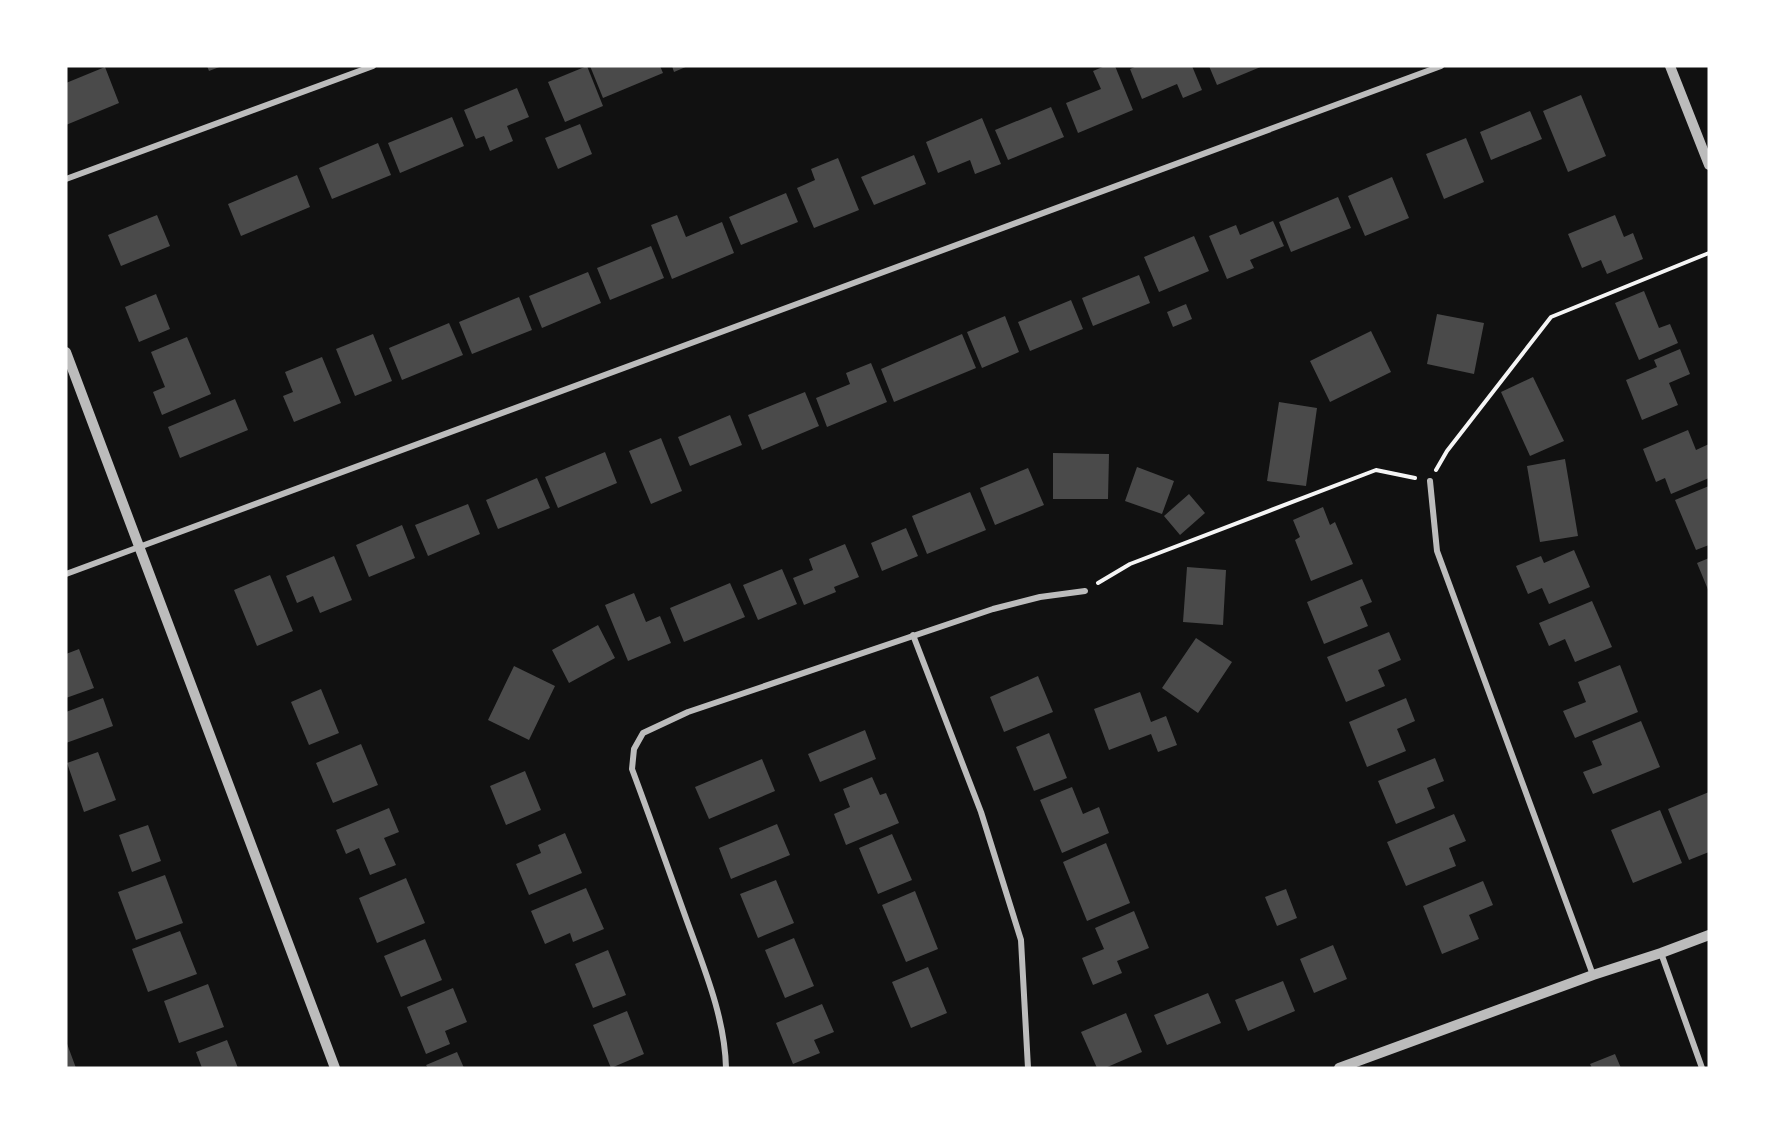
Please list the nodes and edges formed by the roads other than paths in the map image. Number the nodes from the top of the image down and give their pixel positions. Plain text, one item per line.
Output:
1 (373, 66) edge
2 (1441, 66) edge
3 (1670, 66) edge
4 (1709, 165) edge
5 (66, 179) edge
6 (66, 352) edge
7 (1430, 481) road end
8 (140, 546) junction
9 (66, 574) edge
10 (1084, 591) road end
11 (913, 635) junction
12 (1709, 935) edge
13 (1661, 953) junction
14 (1593, 975) junction
15 (335, 1068) edge
16 (726, 1068) edge
17 (1028, 1068) edge
18 (1339, 1068) edge
19 (1702, 1068) edge

1 - 5 street
2 - 8 street
3 - 4 street
6 - 8 street
7 - 14 street
8 - 9 street
8 - 15 street
10 - 11 street
11 - 16 street
11 - 17 street
12 - 13 street
13 - 14 street
13 - 19 street
14 - 18 street

